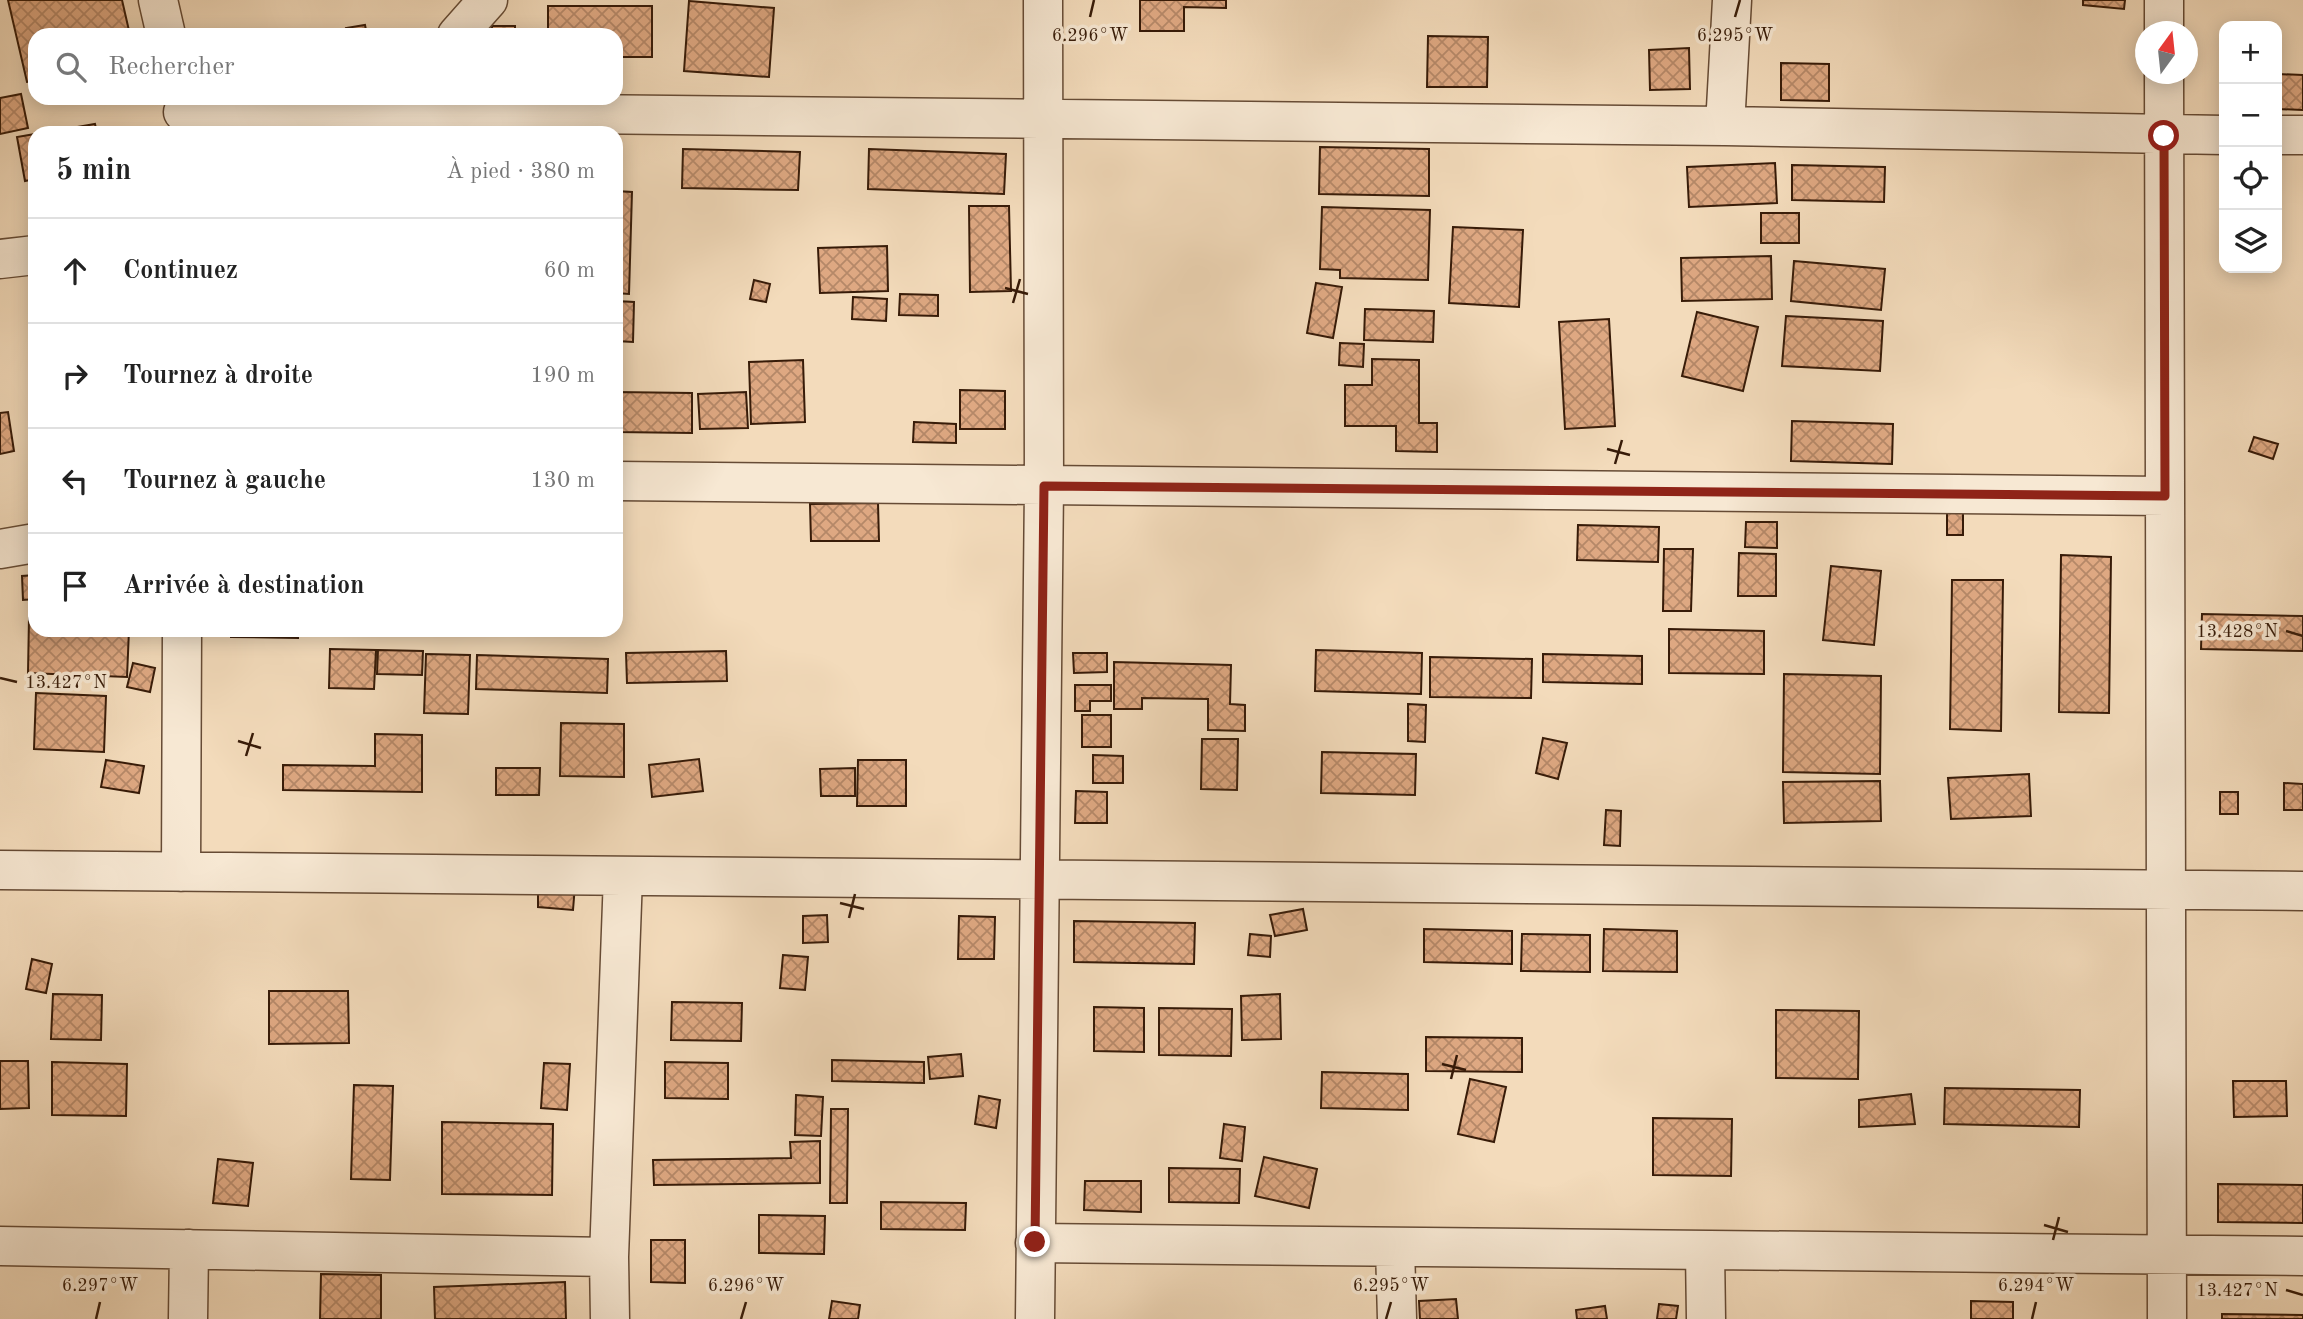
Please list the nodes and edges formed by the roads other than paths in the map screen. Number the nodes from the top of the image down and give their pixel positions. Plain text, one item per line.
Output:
1 (158, 0) edge
2 (488, 0) edge
3 (1043, 0) edge
4 (1732, 0) edge
5 (2164, 0) edge
6 (2164, 21) edge
7 (164, 28) edge
8 (463, 28) edge
9 (2164, 84) edge
10 (393, 105) edge
11 (182, 114) edge
12 (1045, 120) junction
13 (1725, 126) junction
14 (2219, 135) edge
15 (2282, 135) edge
16 (2303, 135) edge
17 (2164, 136) junction
18 (28, 256) edge
19 (0, 259) edge
20 (623, 481) edge
21 (1044, 486) junction
22 (2165, 496) junction
23 (28, 544) edge
24 (0, 549) edge
25 (182, 637) edge
26 (0, 870) edge
27 (181, 872) junction
28 (623, 876) junction
29 (1041, 880) junction
30 (2166, 890) junction
31 (2303, 891) edge
32 (1035, 1242) junction
33 (0, 1246) edge
34 (1395, 1247) junction
35 (189, 1249) junction
36 (1705, 1251) junction
37 (2167, 1254) junction
38 (2303, 1256) edge
39 (609, 1257) junction
40 (188, 1319) edge
41 (610, 1319) edge
42 (1035, 1319) edge
43 (1397, 1319) edge
44 (1706, 1319) edge
45 (2167, 1319) edge

1 - 7 street
2 - 8 street
3 - 12 street
4 - 13 street
5 - 6 street
9 - 17 street
10 - 11 street
10 - 12 street
12 - 13 street
12 - 21 street
13 - 17 street
14 - 17 street
15 - 16 street
17 - 22 street
18 - 19 street
20 - 21 street
21 - 22 street
21 - 29 street
22 - 30 street
23 - 24 street
25 - 27 street
26 - 27 street
27 - 28 street
28 - 29 street
28 - 39 street
29 - 30 street
29 - 32 street
30 - 31 street
30 - 37 street
32 - 34 street
32 - 42 street
33 - 35 street
34 - 36 street
34 - 43 street
35 - 39 street
35 - 40 street
36 - 37 street
36 - 44 street
37 - 38 street
37 - 45 street
39 - 41 street

